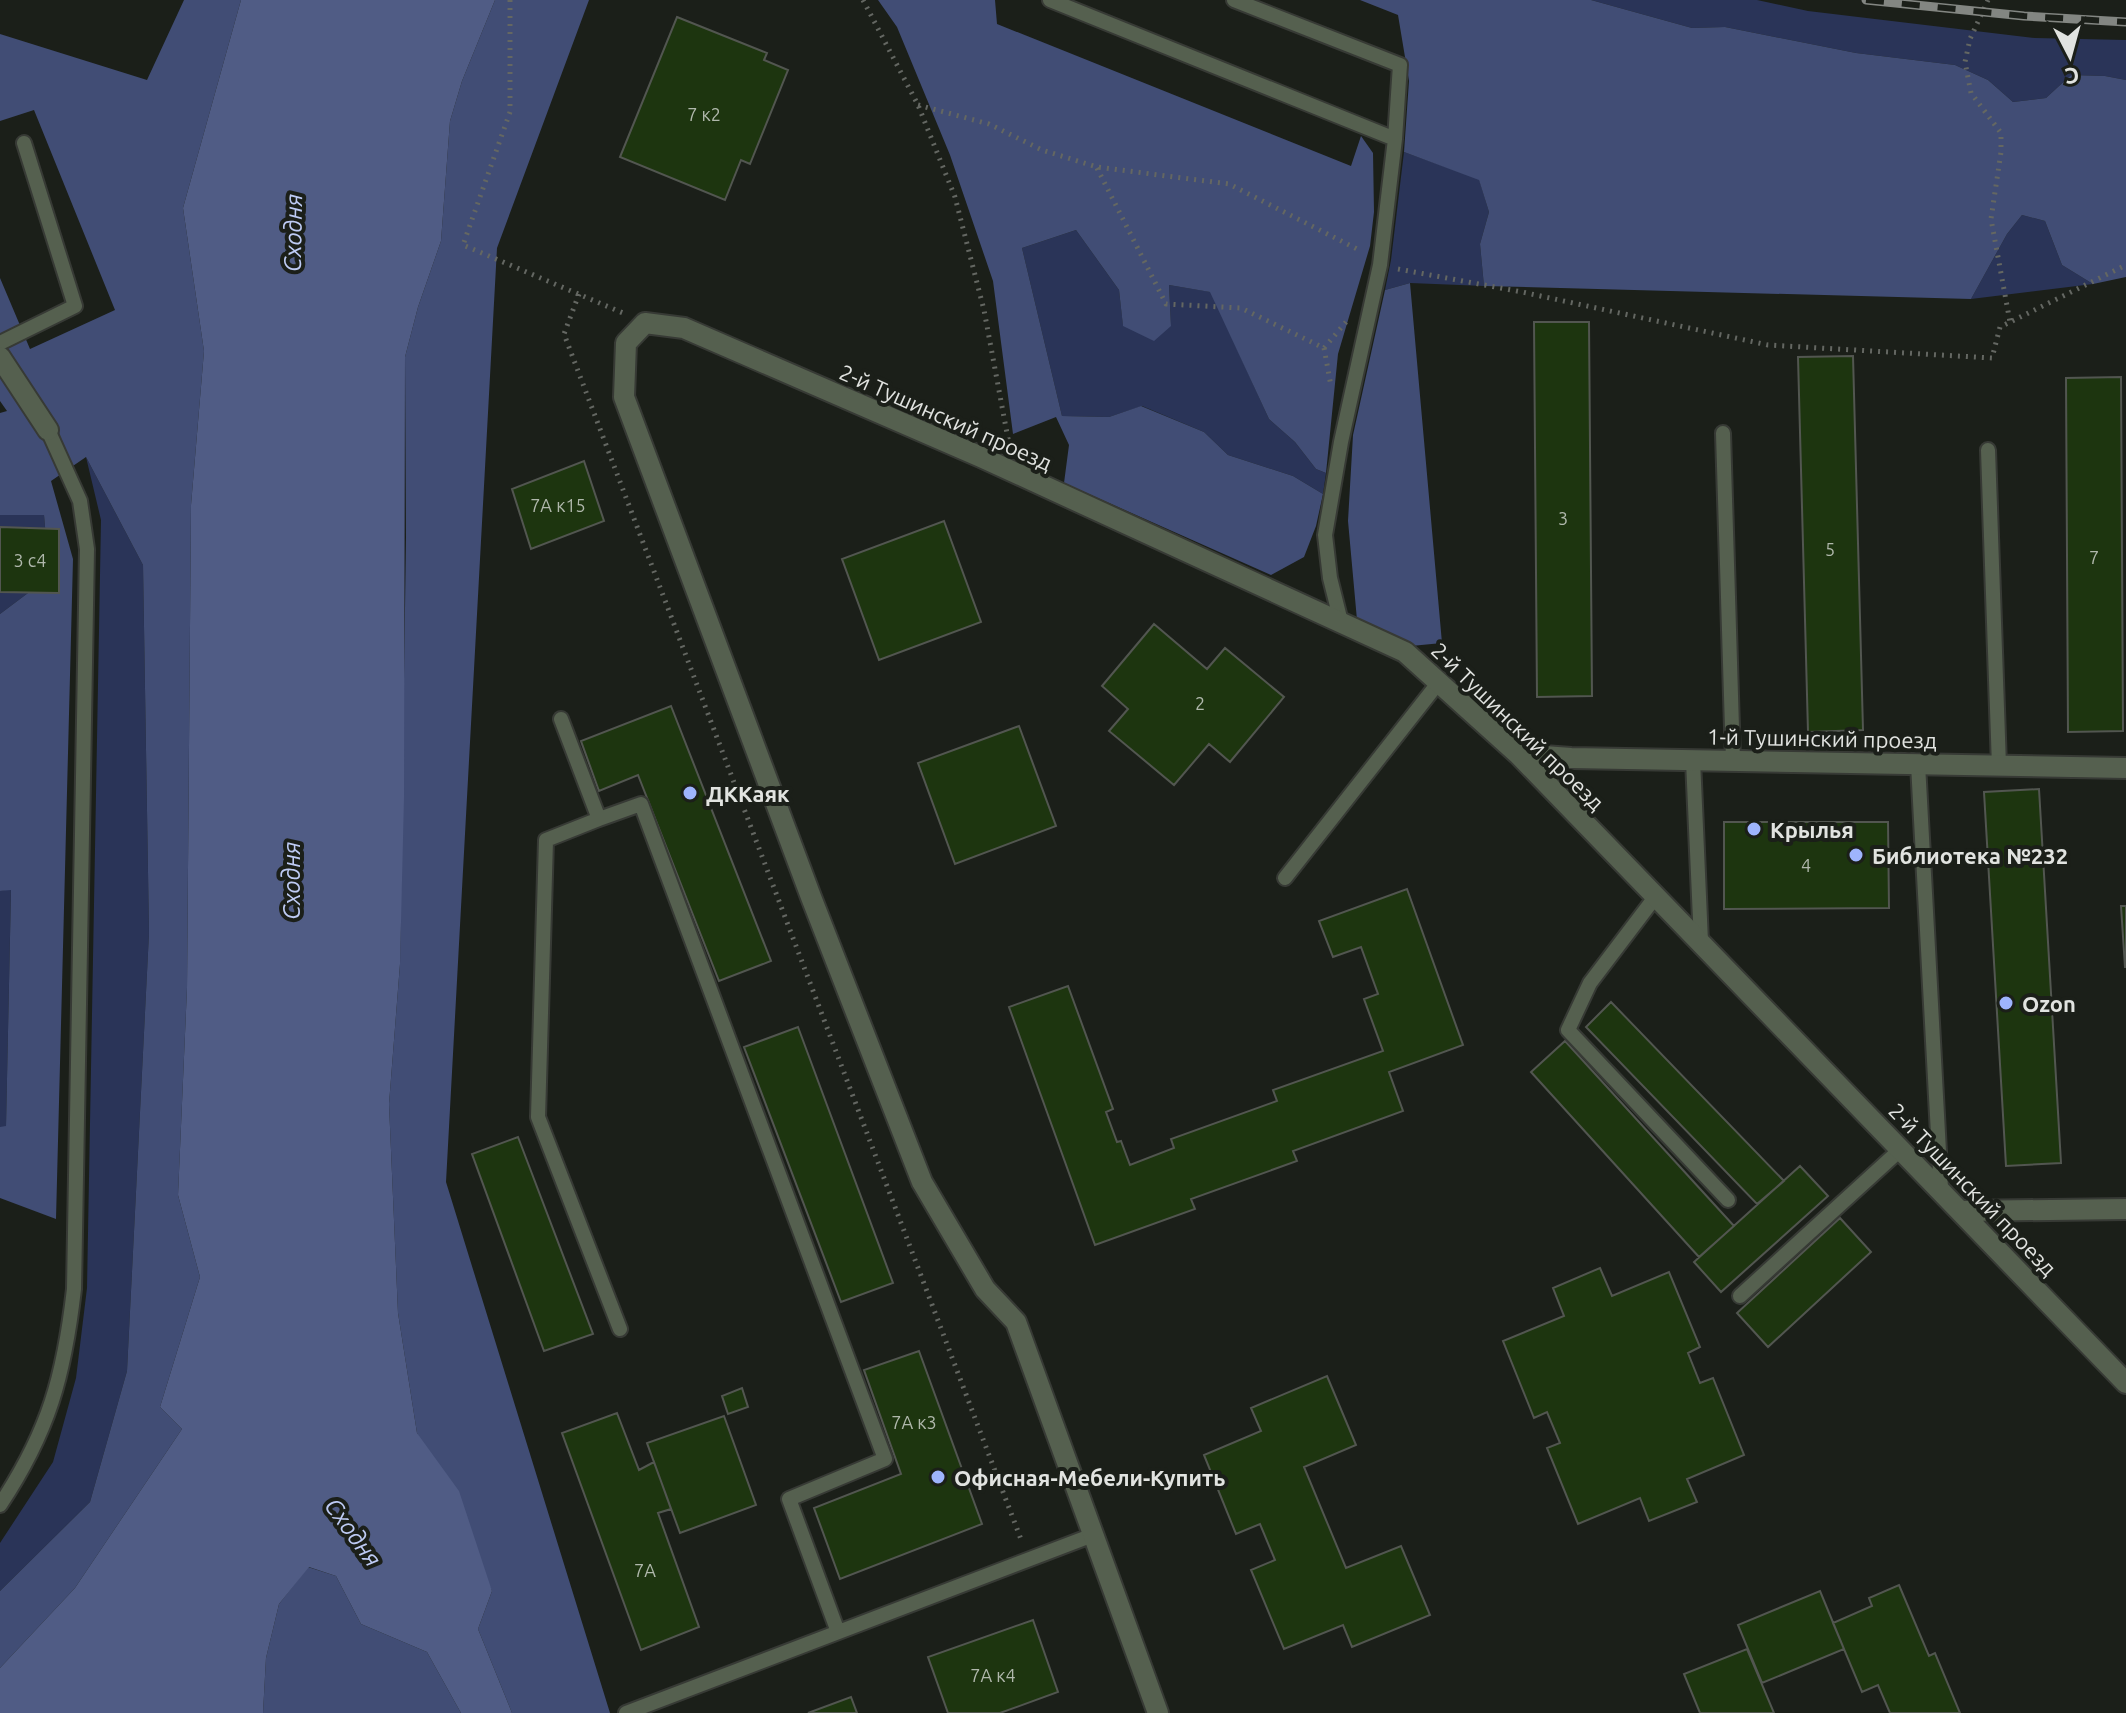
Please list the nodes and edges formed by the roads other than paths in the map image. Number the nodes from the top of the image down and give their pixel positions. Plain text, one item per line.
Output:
1 (1050, 0) edge
2 (1234, 0) edge
3 (1395, 139) junction
4 (24, 143) dead end
5 (0, 343) edge
6 (0, 357) edge
7 (48, 430) joint
8 (1723, 433) dead end
9 (1988, 450) dead end
10 (1341, 622) junction
11 (1439, 682) junction
12 (561, 719) dead end
13 (1518, 754) junction
14 (1693, 760) junction
15 (1733, 761) junction
16 (1918, 764) junction
17 (1999, 766) junction
18 (2126, 768) edge
19 (599, 819) junction
20 (1285, 878) dead end
21 (1656, 896) junction
22 (1701, 942) junction
23 (1901, 1149) junction
24 (1941, 1189) junction
25 (1728, 1200) dead end
26 (2126, 1209) edge
27 (1962, 1211) junction
28 (1740, 1296) dead end
29 (620, 1329) dead end
30 (2126, 1383) edge
31 (0, 1505) edge
32 (1093, 1535) junction
33 (838, 1632) junction
34 (626, 1713) edge
35 (1158, 1713) edge

1 - 3 lane
2 - 3 lane
3 - 10 lane
4 - 5 lane
6 - 7 street
7 - 31 lane
8 - 15 lane
9 - 17 lane
10 - 11 street, 2-й Тушинский проезд
10 - 32 street, 2-й Тушинский проезд
11 - 13 street, 2-й Тушинский проезд
11 - 20 lane
12 - 19 lane
13 - 14 street, 1-й Тушинский проезд
13 - 21 street, 2-й Тушинский проезд
14 - 15 street, 1-й Тушинский проезд
14 - 22 lane
15 - 16 street, 1-й Тушинский проезд
16 - 17 street, 1-й Тушинский проезд
16 - 24 lane
17 - 18 street, 1-й Тушинский проезд
19 - 29 lane
19 - 33 lane
21 - 22 street, 2-й Тушинский проезд
21 - 25 lane
22 - 23 street, 2-й Тушинский проезд
23 - 24 street, 2-й Тушинский проезд
23 - 28 lane
24 - 27 street, 2-й Тушинский проезд
26 - 27 street
27 - 30 street, 2-й Тушинский проезд
32 - 33 lane
32 - 35 street
33 - 34 lane

